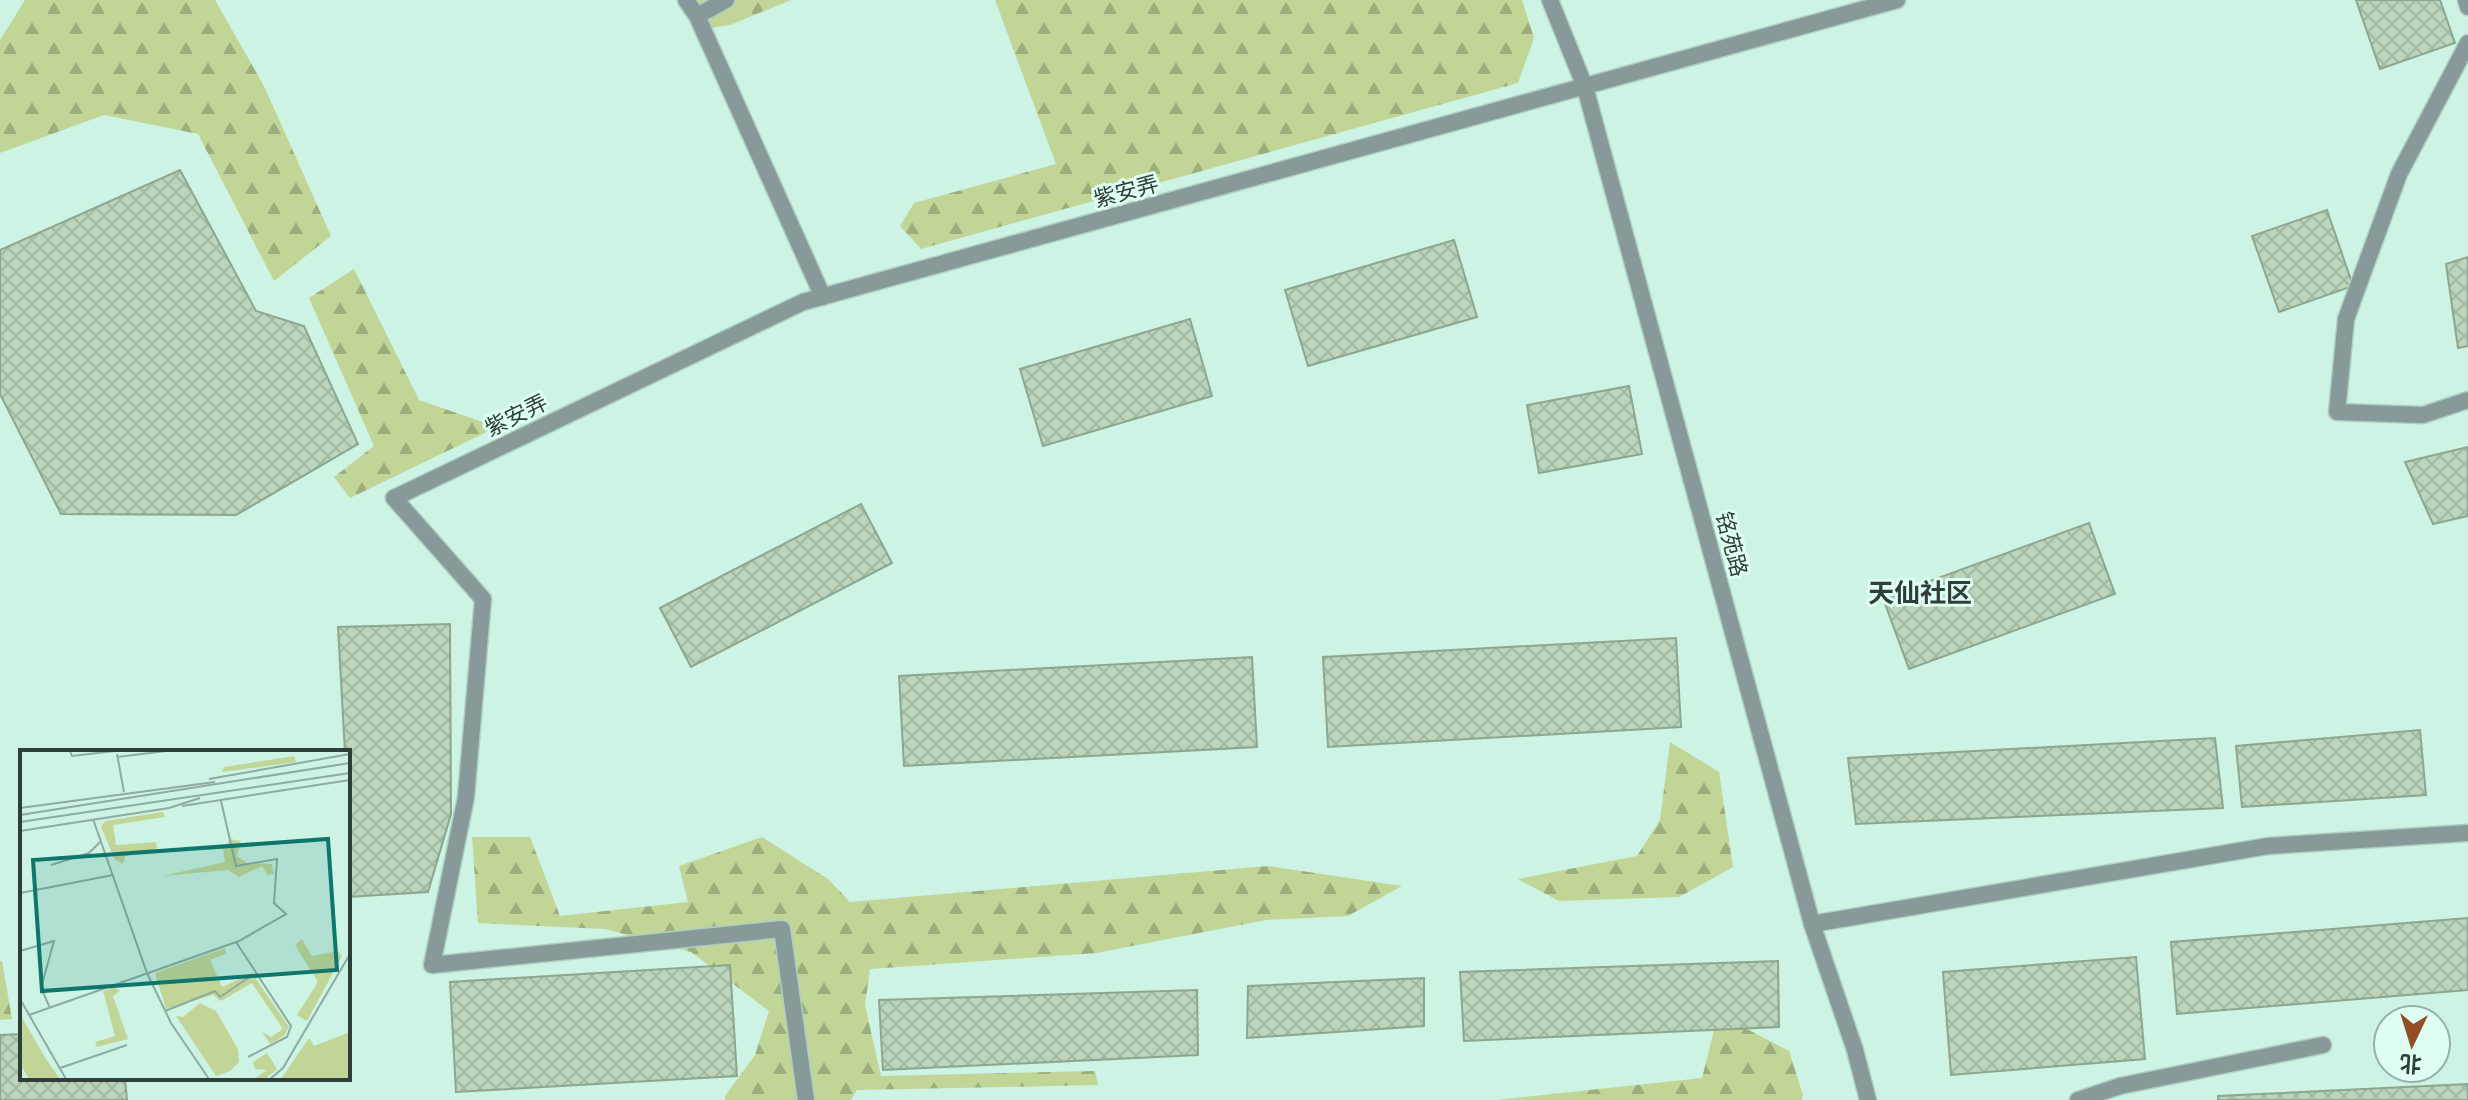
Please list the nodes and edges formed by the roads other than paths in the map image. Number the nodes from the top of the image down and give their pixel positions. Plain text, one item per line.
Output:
1 (686, 0) edge
2 (726, 0) edge
3 (1550, 0) edge
4 (1897, 0) edge
5 (2466, 0) edge
6 (2468, 7) edge
7 (697, 16) junction
8 (2468, 43) edge
9 (1585, 87) junction
10 (823, 297) junction
11 (2468, 400) edge
12 (2468, 833) edge
13 (1812, 924) junction
14 (2323, 1045) dead end
15 (806, 1100) edge
16 (1868, 1100) edge
17 (2078, 1100) edge

1 - 7 street
2 - 7 street
3 - 9 street, 铭苑路
4 - 9 street, 紫安弄
5 - 6 street
7 - 10 street
8 - 11 street
9 - 10 street, 紫安弄
9 - 13 street, 铭苑路
10 - 15 street, 紫安弄
12 - 13 street
13 - 16 street, 铭苑路
14 - 17 street

